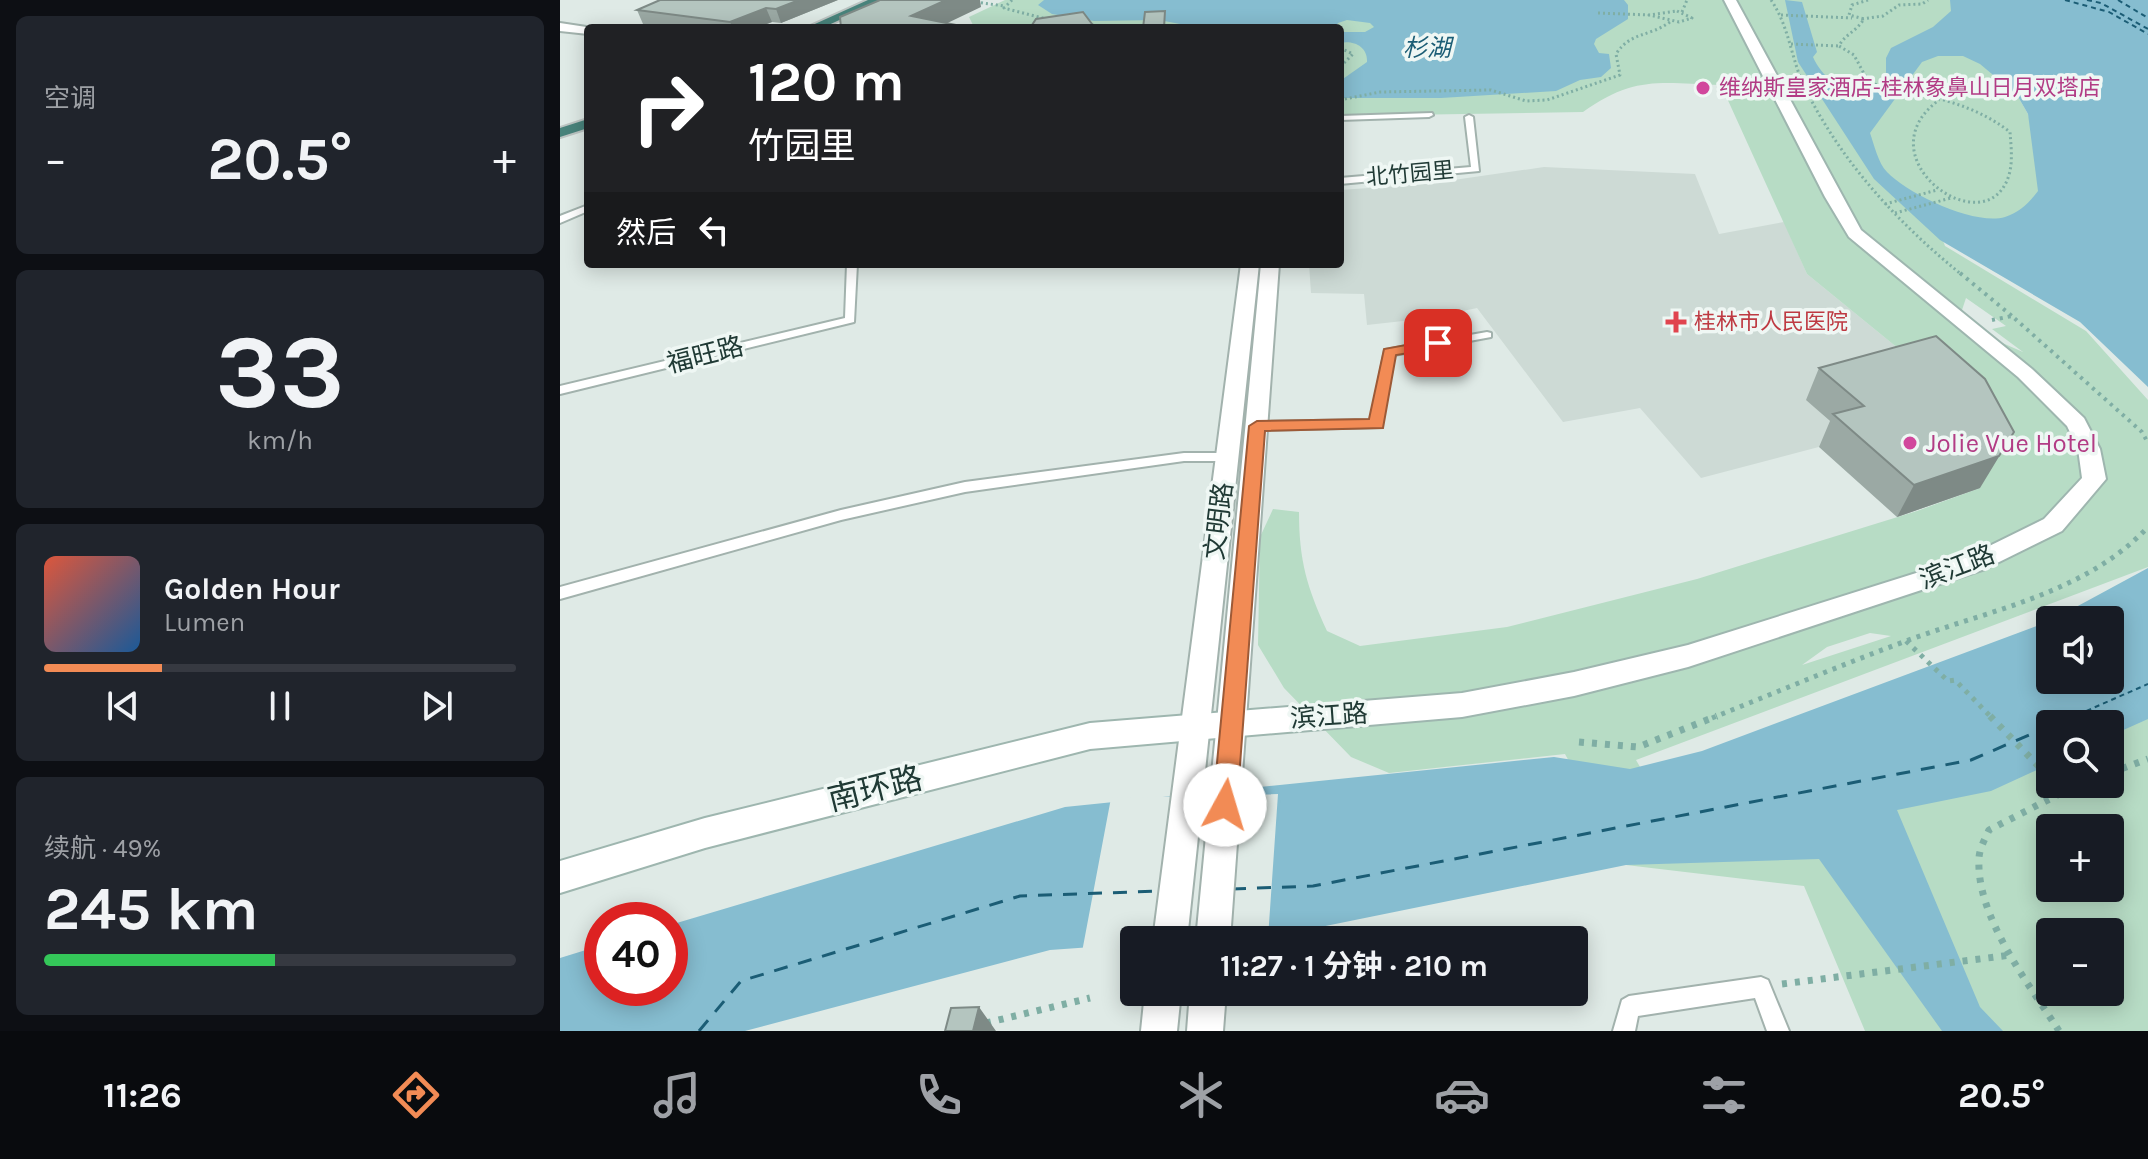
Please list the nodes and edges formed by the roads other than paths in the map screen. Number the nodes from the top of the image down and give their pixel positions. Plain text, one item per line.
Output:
1 (877, 0) edge
2 (1730, 0) edge
3 (891, 6) edge
4 (821, 24) edge
5 (849, 24) edge
6 (560, 27) edge
7 (584, 30) edge
8 (584, 111) edge
9 (1429, 115) dead end
10 (1469, 117) dead end
11 (1344, 118) edge
12 (560, 120) edge
13 (584, 124) edge
14 (560, 133) edge
15 (1344, 181) edge
16 (584, 210) edge
17 (560, 220) edge
18 (852, 268) edge
19 (1250, 268) edge
20 (1270, 268) edge
21 (1487, 335) dead end
22 (560, 390) edge
23 (1257, 426) junction
24 (1227, 457) junction
25 (560, 593) edge
26 (1233, 722) junction
27 (1194, 725) junction
28 (560, 877) edge
29 (1172, 926) edge
30 (1214, 926) edge
31 (1162, 1006) edge
32 (1207, 1006) edge
33 (1159, 1031) edge
34 (1205, 1031) edge
35 (1624, 1031) edge
36 (1778, 1031) edge

1 - 4 highway
2 - 26 main road, 滨江路
3 - 5 highway
6 - 7 main road
8 - 12 highway
9 - 11 lane
10 - 15 lane, 北竹园里
13 - 14 highway
16 - 17 lane
18 - 22 lane, 福旺路
19 - 24 main road, 文明路
20 - 23 main road, 文明路
21 - 23 lane
23 - 26 main road, 文明路
24 - 25 lane
24 - 27 main road, 文明路
26 - 27 main road, 滨江路
26 - 30 main road, 文明路
27 - 28 main road, 南环路
27 - 29 main road, 文明路
31 - 33 main road
32 - 34 main road
35 - 36 lane

